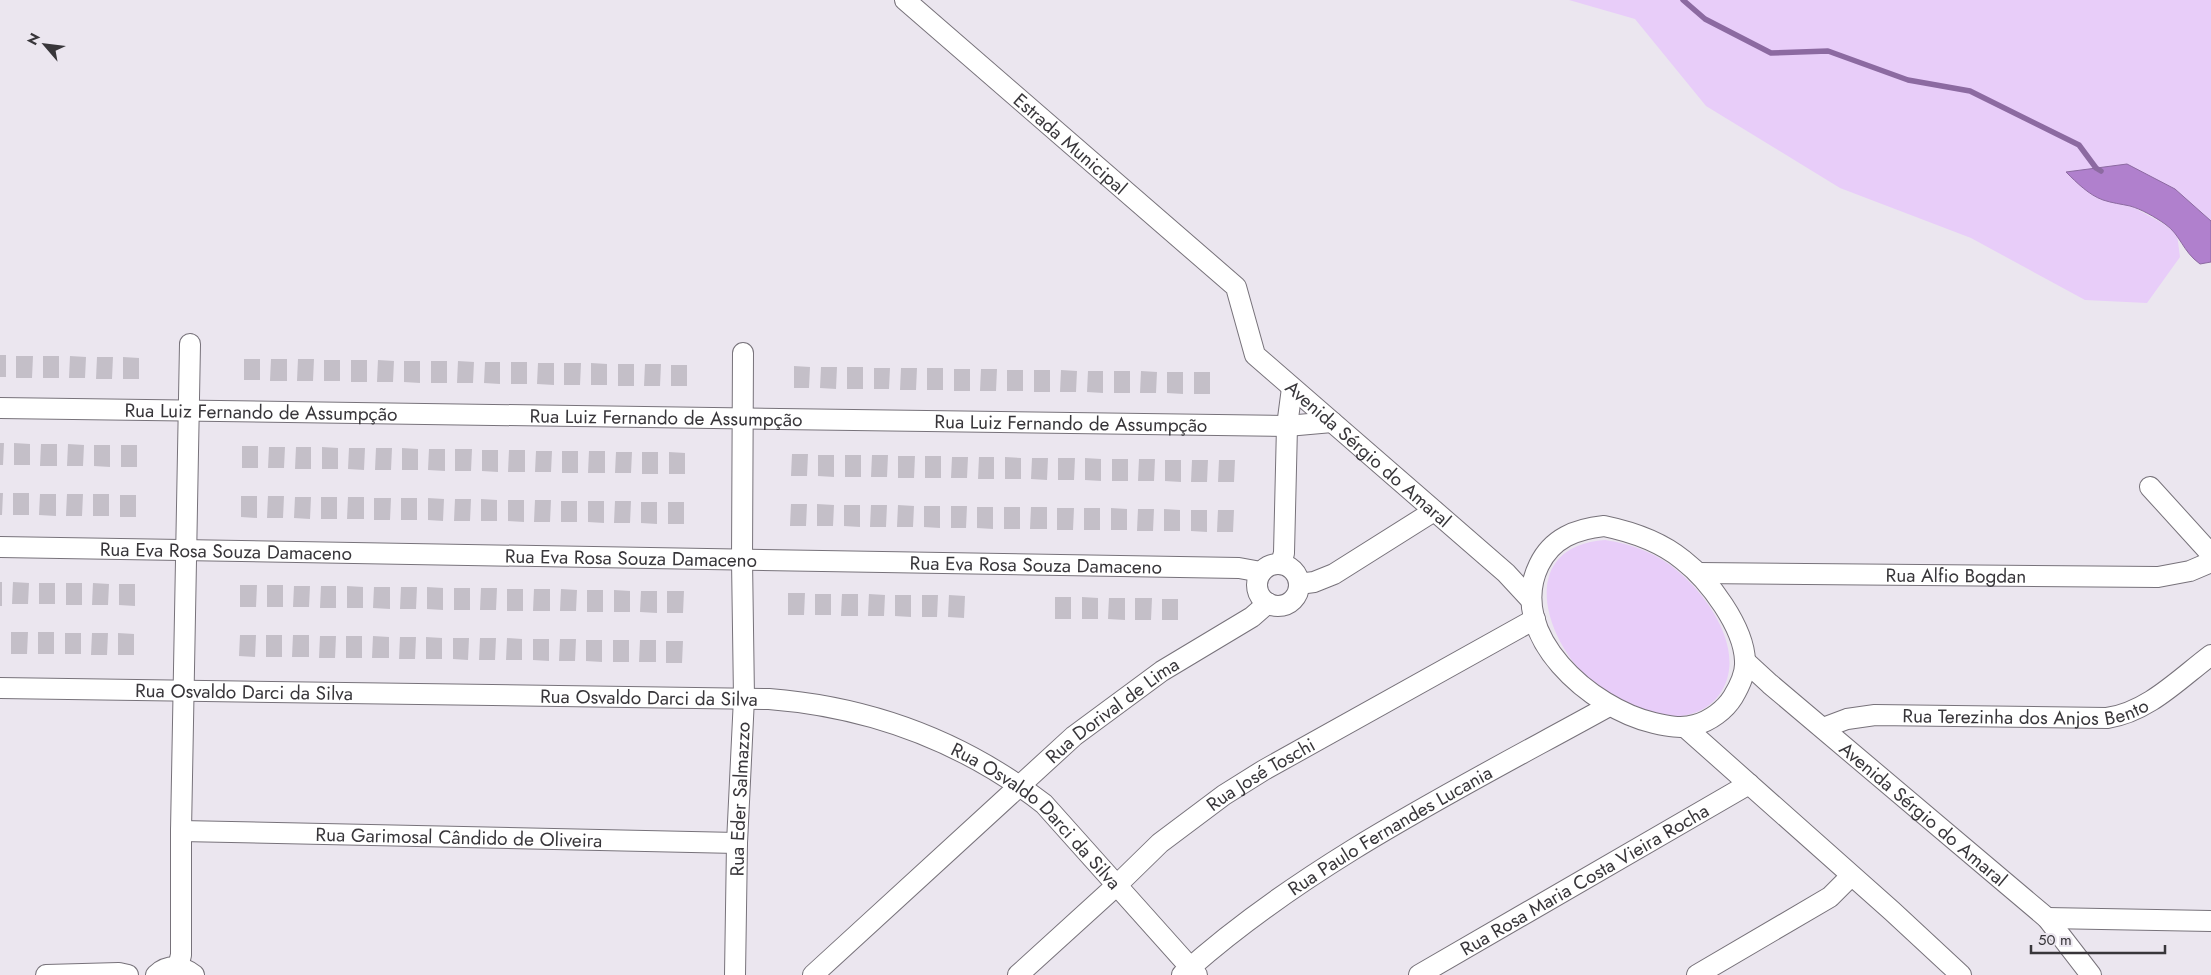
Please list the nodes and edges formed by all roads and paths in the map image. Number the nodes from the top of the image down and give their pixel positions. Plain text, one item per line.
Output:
1 (905, 0) edge
2 (1236, 287) joint
3 (190, 344) dead end
4 (744, 353) dead end
5 (1292, 388) junction
6 (0, 408) edge
7 (188, 411) junction
8 (743, 419) junction
9 (1332, 422) junction
10 (1287, 426) junction
11 (2150, 487) dead end
12 (1434, 510) junction
13 (0, 547) edge
14 (186, 551) junction
15 (2211, 554) edge
16 (742, 560) junction
17 (2211, 562) edge
18 (1280, 564) junction
19 (1261, 572) junction
20 (1698, 572) junction
21 (1299, 584) junction
22 (1268, 603) junction
23 (1533, 609) junction
24 (2211, 655) edge
25 (1746, 661) junction
26 (0, 688) edge
27 (184, 690) junction
28 (744, 698) junction
29 (1609, 706) junction
30 (1686, 728) junction
31 (1823, 728) junction
32 (1749, 784) junction
33 (1020, 786) junction
34 (181, 831) junction
35 (737, 843) junction
36 (1851, 876) junction
37 (1117, 885) junction
38 (2047, 918) junction
39 (2211, 921) edge
40 (186, 971) edge
41 (1190, 973) edge
42 (46, 975) edge
43 (128, 975) edge
44 (156, 975) edge
45 (735, 975) edge
46 (813, 975) edge
47 (1018, 975) edge
48 (1419, 975) edge
49 (1696, 975) edge
50 (1961, 975) edge
51 (2091, 975) edge

1 - 2 street, Estrada Municipal
2 - 5 street, Avenida Sérgio do Amaral
3 - 7 street
4 - 8 street, Rua Eder Salmazzo
5 - 9 street, Avenida Sérgio do Amaral
5 - 10 street
6 - 7 street, Rua Luiz Fernando de Assumpção
7 - 8 street, Rua Luiz Fernando de Assumpção
7 - 14 street
8 - 10 street, Rua Luiz Fernando de Assumpção
8 - 16 street, Rua Eder Salmazzo
9 - 10 street, Rua Luiz Fernando de Assumpção
9 - 12 street, Avenida Sérgio do Amaral
10 - 18 street
11 - 15 street
12 - 21 street
12 - 23 street, Avenida Sérgio do Amaral
13 - 14 street, Rua Eva Rosa Souza Damaceno
14 - 16 street, Rua Eva Rosa Souza Damaceno
14 - 27 street
16 - 19 street, Rua Eva Rosa Souza Damaceno
16 - 28 street, Rua Eder Salmazzo
17 - 20 street, Rua Alfio Bogdan
18 - 19 street
18 - 21 street
19 - 22 street
20 - 23 street
20 - 25 street
21 - 22 street
22 - 33 street, Rua Dorival de Lima
23 - 29 street, Avenida Sérgio do Amaral
23 - 37 street, Rua José Toschi
24 - 31 street, Rua Terezinha dos Anjos Bento
25 - 30 street
25 - 31 street, Avenida Sérgio do Amaral
26 - 27 street, Rua Osvaldo Darci da Silva
27 - 28 street, Rua Osvaldo Darci da Silva
27 - 34 street
28 - 33 street, Rua Osvaldo Darci da Silva
28 - 35 street, Rua Eder Salmazzo
29 - 30 street, Avenida Sérgio do Amaral
29 - 41 street, Rua Paulo Fernandes Lucania
30 - 32 street
31 - 38 street, Avenida Sérgio do Amaral
32 - 36 street
32 - 48 street, Rua Rosa Maria Costa Vieira Rocha
33 - 37 street, Rua Osvaldo Darci da Silva
33 - 46 street, Rua Dorival de Lima
34 - 35 street, Rua Garimosal Cândido de Oliveira
34 - 40 street
35 - 45 street, Rua Eder Salmazzo
36 - 49 street
36 - 50 street
37 - 41 street, Rua Osvaldo Darci da Silva
37 - 47 street, Rua José Toschi
38 - 39 street
38 - 51 street, Avenida Sérgio do Amaral
40 - 44 street
42 - 43 street

